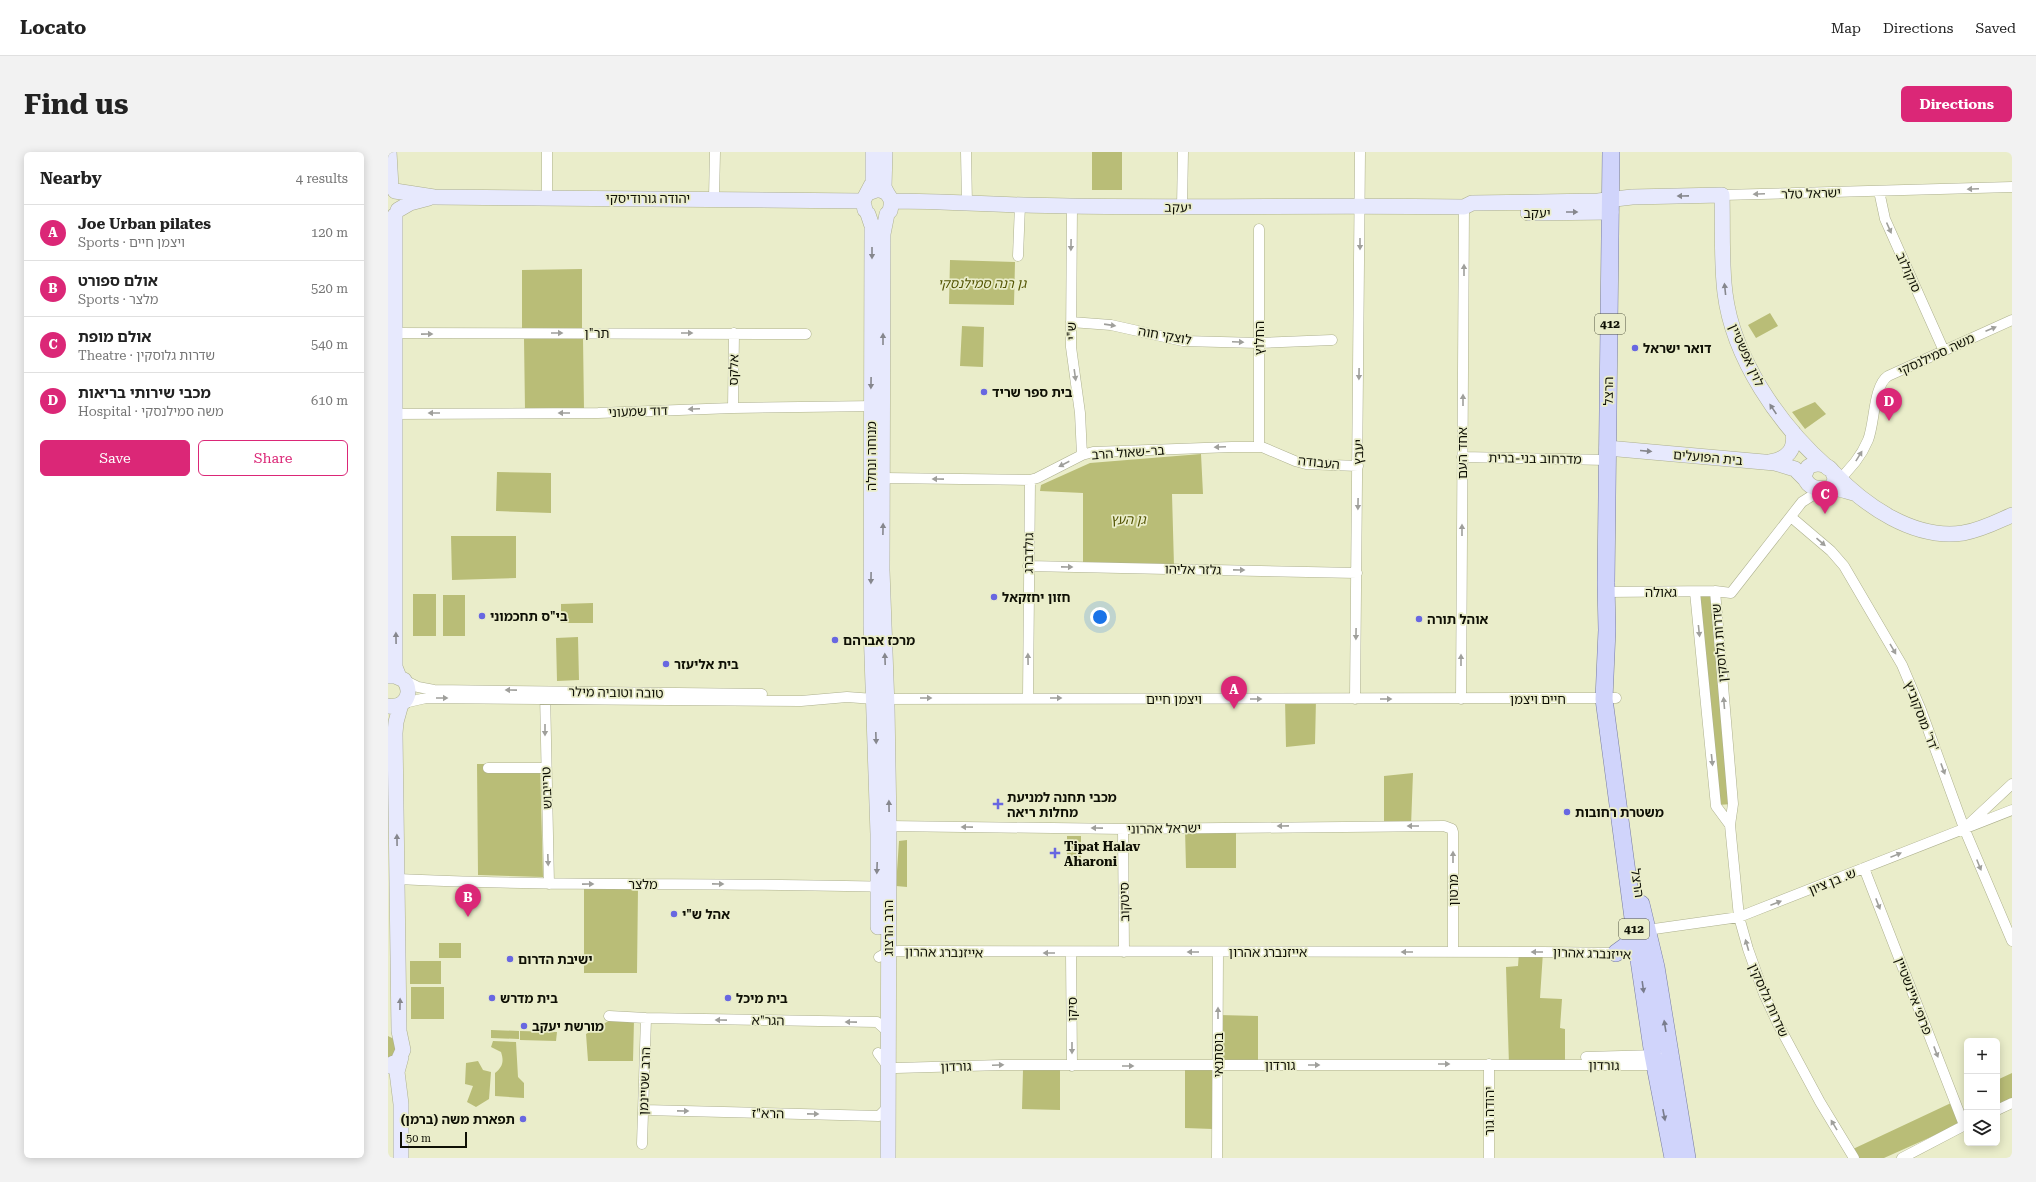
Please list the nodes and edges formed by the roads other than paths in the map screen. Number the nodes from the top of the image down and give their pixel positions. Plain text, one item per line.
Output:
1 (389, 152) edge
2 (547, 152) edge
3 (715, 152) edge
4 (873, 152) edge
5 (885, 152) edge
6 (966, 152) edge
7 (1183, 152) edge
8 (1360, 152) edge
9 (1611, 152) edge
10 (2012, 187) edge
11 (391, 188) edge
12 (1879, 191) junction
13 (1722, 195) junction
14 (434, 196) junction
15 (546, 198) junction
16 (714, 198) junction
17 (867, 203) junction
18 (888, 203) junction
19 (967, 204) junction
20 (1020, 205) junction
21 (1360, 205) junction
22 (1072, 206) junction
23 (1611, 206) junction
24 (1182, 207) junction
25 (1464, 207) junction
26 (393, 214) edge
27 (1259, 229) dead end
28 (1018, 256) dead end
29 (2012, 320) edge
30 (1071, 322) junction
31 (391, 333) edge
32 (734, 333) junction
33 (806, 334) dead end
34 (1332, 340) dead end
35 (1259, 343) junction
36 (1944, 351) junction
37 (877, 406) junction
38 (733, 408) junction
39 (391, 414) edge
40 (1793, 432) junction
41 (1258, 447) junction
42 (1607, 454) junction
43 (1082, 455) junction
44 (1462, 457) junction
45 (1769, 462) junction
46 (1358, 466) junction
47 (1030, 480) junction
48 (1806, 480) junction
49 (1830, 480) junction
50 (877, 482) junction
51 (1802, 502) junction
52 (2012, 515) edge
53 (1791, 517) junction
54 (1028, 566) junction
55 (1357, 573) junction
56 (1715, 591) junction
57 (1606, 592) junction
58 (1695, 592) junction
59 (397, 678) edge
60 (545, 695) junction
61 (878, 695) junction
62 (1028, 698) junction
63 (1610, 698) junction
64 (1356, 699) junction
65 (1461, 699) junction
66 (398, 704) edge
67 (488, 768) dead end
68 (545, 768) junction
69 (2012, 784) edge
70 (2012, 810) edge
71 (1730, 825) junction
72 (1964, 828) junction
73 (1123, 829) junction
74 (1452, 829) joint
75 (884, 830) junction
76 (1864, 868) junction
77 (398, 879) junction
78 (549, 884) junction
79 (882, 887) junction
80 (1739, 917) junction
81 (1641, 931) junction
82 (2012, 941) edge
83 (1124, 952) junction
84 (1218, 952) junction
85 (1453, 952) junction
86 (1071, 953) junction
87 (1616, 953) junction
88 (883, 954) junction
89 (1638, 955) junction
90 (1656, 967) junction
91 (609, 1016) dead end
92 (646, 1018) junction
93 (882, 1026) junction
94 (388, 1034) edge
95 (1585, 1046) dead end
96 (401, 1050) junction
97 (878, 1053) junction
98 (1654, 1060) junction
99 (1671, 1060) junction
100 (1587, 1061) junction
101 (1489, 1064) junction
102 (388, 1066) edge
103 (1072, 1066) junction
104 (1218, 1066) junction
105 (889, 1068) junction
106 (2012, 1103) edge
107 (2000, 1109) edge
108 (644, 1110) junction
109 (883, 1111) junction
110 (1964, 1119) edge
111 (1964, 1125) edge
112 (642, 1144) dead end
113 (401, 1158) edge
114 (879, 1158) edge
115 (888, 1158) edge
116 (1217, 1158) edge
117 (1489, 1158) edge
118 (1673, 1158) edge
119 (1687, 1158) edge
120 (1854, 1158) edge
121 (1902, 1158) edge

1 - 11 street
2 - 15 street
3 - 16 street
4 - 17 street, מנוחה ונחלה
5 - 18 street, מנוחה ונחלה
6 - 19 street
7 - 24 street
8 - 21 street, יעבץ
9 - 23 main road, הרצל / 412
10 -> 12 street, ישראל טלר
11 - 14 street, יהודה גורודיסקי
11 - 26 street
12 -> 13 street, ישראל טלר
12 -> 36 street, סוקולוב
13 -> 23 street, ישראל טלר
40 -> 13 street, לוין אפשטיין
14 - 15 street, יהודה גורודיסקי
14 - 26 street, יהודה גורודיסקי
15 - 16 street, יהודה גורודיסקי
16 - 17 street, יהודה גורודיסקי
17 - 18 street
17 - 18 street
17 -> 37 street, מנוחה ונחלה
18 - 19 street, יעקב
37 -> 18 street, מנוחה ונחלה
19 - 20 street, יעקב
20 - 22 street, יעקב
20 - 28 street
21 - 24 street, יעקב
21 - 25 street, יעקב
21 -> 46 street, יעבץ
22 - 24 street, יעקב
22 -> 30 street, ש"י
23 - 25 street, יעקב
23 - 42 main road, הרצל / 412
44 -> 25 street, אחד העם
26 - 31 street
27 - 35 street, החלוץ
36 -> 29 street, משה סמילנסקי
30 -> 35 street, לוצקי חוה
30 -> 43 street, ש"י
31 -> 32 street, תר"ן
31 - 39 street
32 - 33 street, תר"ן
32 - 38 street, אלקס
34 - 35 street, לוצקי חוה
35 - 41 street, החלוץ
49 -> 36 street, משה סמילנסקי
37 - 38 street, דוד שמעוני
37 - 50 street, מנוחה ונחלה
38 -> 39 street, דוד שמעוני
59 -> 39 street
40 - 45 street
40 - 49 street, לוין אפשטיין
41 -> 43 street, בר-שאול הרב
41 - 46 street, העבודה
42 - 44 street, מדרחוב בני-ברית
42 -> 45 street, בית הפועלים
42 - 57 main road, הרצל / 412
43 -> 47 street, בר-שאול הרב
65 -> 44 street, אחד העם
45 - 48 street, בית הפועלים
46 -> 55 street, יעבץ
47 -> 50 street, בר-שאול הרב
47 - 54 street, גולדברג
48 - 49 street, בית הפועלים
48 - 49 street
48 - 51 street, שדרות גלוסקין
49 - 51 street, שדרות גלוסקין
49 - 52 street
50 - 61 street, מנוחה ונחלה
51 - 53 street, שדרות גלוסקין
53 - 56 street, שדרות גלוסקין
53 -> 72 street, דר' מוסקוביץ'
54 -> 55 street, גלזר אליהו
62 -> 54 street, גולדברג
55 -> 64 street, יעבץ
56 - 58 street, גאולה
71 -> 56 street, שדרות גלוסקין
57 - 58 street, גאולה
57 - 63 main road, הרצל / 412
58 -> 71 street, שדרות גלוסקין
60 -> 59 street, טובה וטוביה מילר
59 - 66 street
60 - 61 street, טובה וטוביה מילר
66 -> 60 street, טובה וטוביה מילר
60 -> 68 street, טרייבוש
61 -> 62 street, ויצמן חיים
61 - 75 street, הרב הרצוג
62 -> 64 street, ויצמן חיים
63 - 65 street, חיים ויצמן
63 - 81 main road, הרצל / 412
64 -> 65 street, ויצמן חיים
77 -> 66 street
67 - 68 street
68 -> 78 street, טרייבוש
69 - 72 street
70 - 72 street, ש. בן ציון
71 - 80 street, שדרות גלוסקין
76 -> 72 street, ש. בן ציון
72 -> 82 street, דר' מוסקוביץ'
74 -> 73 street, ישראל אהרוני
73 -> 75 street, ישראל אהרוני
73 - 83 street, סיטקוב
85 -> 74 street, מרטון
75 - 79 street, הרב הרצוג
80 -> 76 street, ש. בן ציון
76 -> 110 street, פרופ׳ איינשטיין
77 - 78 street, מלצר
96 -> 77 street
78 -> 79 street, מלצר
79 - 88 street, הרב הרצוג
80 - 81 street, ש. בן ציון
120 -> 80 street, שדרות גלוסקין
81 - 87 main road
81 - 89 main road, הרצל / 412
81 - 90 main road, הרצל / 412
84 -> 83 street, אייזנברג אהרון
83 - 86 street, אייזנברג אהרון
85 -> 84 street, אייזנברג אהרון
104 -> 84 street, בוסתנאי
87 -> 85 street, אייזנברג אהרון
86 -> 88 street, אייזנברג אהרון
86 -> 103 street, סיקו
87 - 89 street, אייזנברג אהרון
88 - 93 street, הרב הרצוג
89 - 90 street, אייזנברג אהרון
89 -> 98 main road, הרצל / 412
99 -> 90 main road, הרצל / 412
91 - 92 street, הגר"א
93 -> 92 street, הגר"א
92 - 108 street, הרב שטיינמן
93 - 97 street, הרב הרצוג
93 - 105 street, הרב הרצוג
94 - 96 street
95 - 100 street
96 - 102 street
96 - 113 street
97 - 105 street
97 - 109 street, הרב הרצוג
98 - 99 street
98 - 100 street, גורדון
98 -> 118 main road, הרצל / 412
99 - 119 main road, הרצל / 412
100 - 101 street, גורדון
104 -> 101 street, גורדון
101 - 117 street, יהודה גור
103 -> 104 street, גורדון
105 -> 103 street, גורדון
104 - 116 street, בוסתנאי
105 - 109 street, הרב הרצוג
106 - 107 street
108 -> 109 street, הרא"ז
108 - 112 street, הרב שטיינמן
109 - 114 street, הרב הרצוג
109 - 115 street, הרב הרצוג
111 - 121 street

